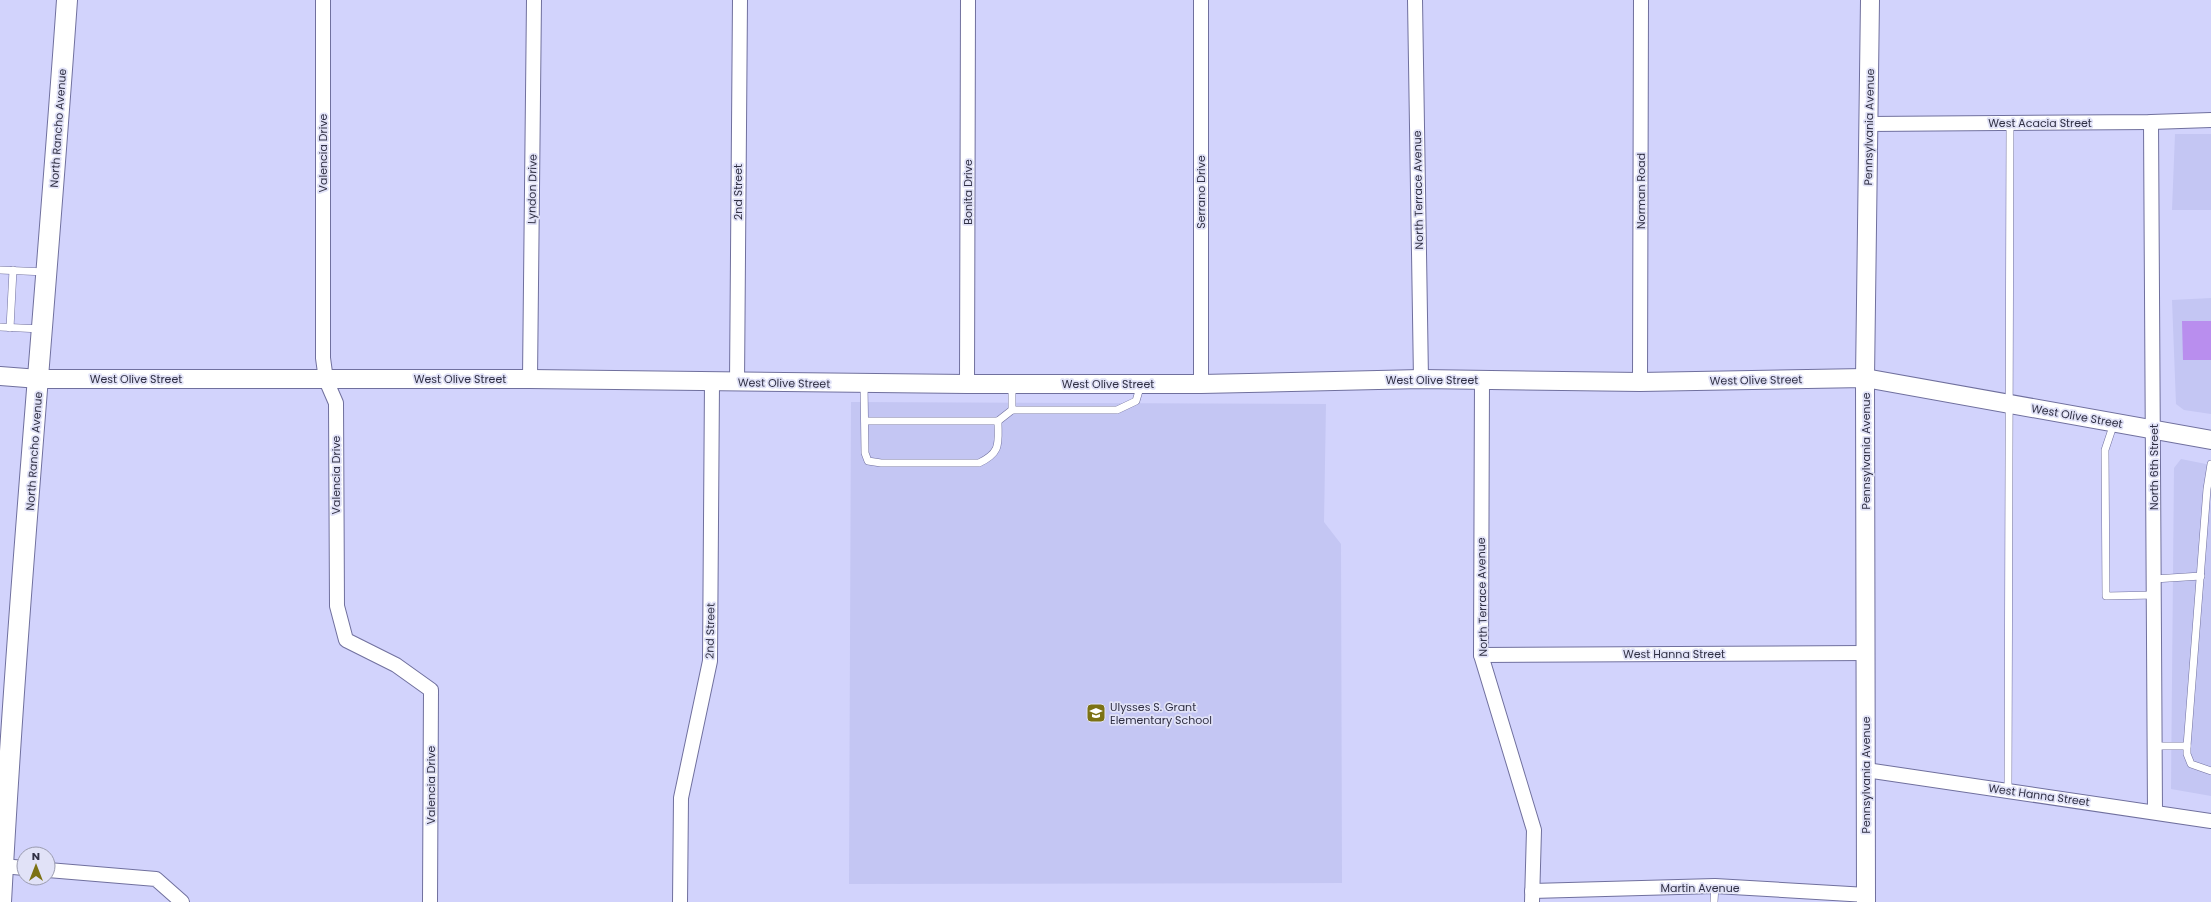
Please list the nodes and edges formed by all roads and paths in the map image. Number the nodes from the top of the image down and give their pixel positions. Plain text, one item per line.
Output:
1 (67, 0) edge
2 (323, 0) edge
3 (534, 0) edge
4 (740, 0) edge
5 (968, 0) edge
6 (1201, 0) edge
7 (1415, 0) edge
8 (1642, 0) edge
9 (1870, 0) edge
10 (2211, 120) edge
11 (2151, 122) junction
12 (2010, 123) junction
13 (1869, 124) junction
14 (0, 270) edge
15 (13, 270) junction
16 (48, 272) junction
17 (0, 327) edge
18 (10, 328) junction
19 (44, 329) junction
20 (0, 376) edge
21 (1865, 378) junction
22 (39, 379) junction
23 (530, 379) junction
24 (1420, 379) junction
25 (1482, 379) junction
26 (326, 380) junction
27 (712, 382) junction
28 (1640, 382) junction
29 (737, 383) junction
30 (864, 384) junction
31 (967, 384) junction
32 (1012, 384) junction
33 (1141, 384) junction
34 (1201, 384) junction
35 (2010, 404) junction
36 (1012, 410) junction
37 (865, 421) junction
38 (998, 421) junction
39 (2114, 422) junction
40 (2154, 429) junction
41 (2211, 440) edge
42 (2211, 464) edge
43 (2209, 489) edge
44 (2201, 576) junction
45 (2154, 578) junction
46 (2154, 595) junction
47 (1866, 653) junction
48 (1481, 655) junction
49 (2155, 746) junction
50 (2188, 746) junction
51 (1866, 770) junction
52 (2211, 771) edge
53 (2008, 791) junction
54 (3, 805) edge
55 (2155, 812) junction
56 (2211, 821) edge
57 (3, 866) junction
58 (16, 867) edge
59 (56, 871) edge
60 (1714, 886) junction
61 (1532, 896) edge
62 (1866, 898) edge
63 (1, 902) edge
64 (182, 902) edge
65 (430, 902) edge
66 (680, 902) edge
67 (1714, 902) edge

1 - 16 main road, North Rancho Avenue
2 - 26 street, Valencia Drive
3 - 23 street, Lyndon Drive
4 - 29 street, 2nd Street
5 - 31 street, Bonita Drive
6 - 34 street, Serrano Drive
7 - 24 street, North Terrace Avenue
8 - 28 street, Norman Road
9 - 13 street, Pennsylvania Avenue
10 - 11 street, West Acacia Street
11 - 12 street, West Acacia Street
11 - 40 street, North 6th Street
12 - 13 street, West Acacia Street
12 - 35 lane
13 - 21 street, Pennsylvania Avenue
14 - 15 lane
15 - 16 lane
15 - 18 lane
16 - 19 main road, North Rancho Avenue
17 - 18 lane
18 - 19 lane
19 - 22 main road, North Rancho Avenue
20 - 22 street, West Olive Street
21 - 28 street, West Olive Street
21 - 35 street, West Olive Street
21 - 47 street, Pennsylvania Avenue
22 - 26 street, West Olive Street
22 - 54 main road, North Rancho Avenue
23 - 26 street, West Olive Street
23 - 27 street, West Olive Street
24 - 25 street, West Olive Street
24 - 34 street, West Olive Street
25 - 28 street, West Olive Street
25 - 48 street, North Terrace Avenue
26 - 65 street, Valencia Drive
27 - 29 street, West Olive Street
27 - 66 street, 2nd Street
29 - 30 street, West Olive Street
30 - 31 street, West Olive Street
30 - 37 lane
31 - 32 street, West Olive Street
32 - 33 street, West Olive Street
32 - 36 lane
33 - 34 street, West Olive Street
33 - 36 lane
35 - 39 street, West Olive Street
35 - 53 lane
36 - 38 lane
37 - 38 lane
37 - 38 lane
39 - 40 street, West Olive Street
39 - 46 lane
40 - 41 street, West Olive Street
40 - 45 street, North 6th Street
42 - 43 lane
43 - 44 lane
44 - 45 lane
44 - 50 lane
45 - 46 street, North 6th Street
46 - 49 street, North 6th Street
47 - 48 street, West Hanna Street
47 - 51 street, Pennsylvania Avenue
48 - 61 street, North Terrace Avenue
49 - 50 lane
49 - 55 street, North 6th Street
50 - 52 lane
51 - 53 street, West Hanna Street
51 - 62 street, Pennsylvania Avenue
53 - 55 street, West Hanna Street
54 - 57 main road, North Rancho Avenue
55 - 56 street, West Hanna Street
57 - 58 street
57 - 63 main road, North Rancho Avenue
59 - 64 street
60 - 61 street, Martin Avenue
60 - 62 street, Martin Avenue
60 - 67 lane

